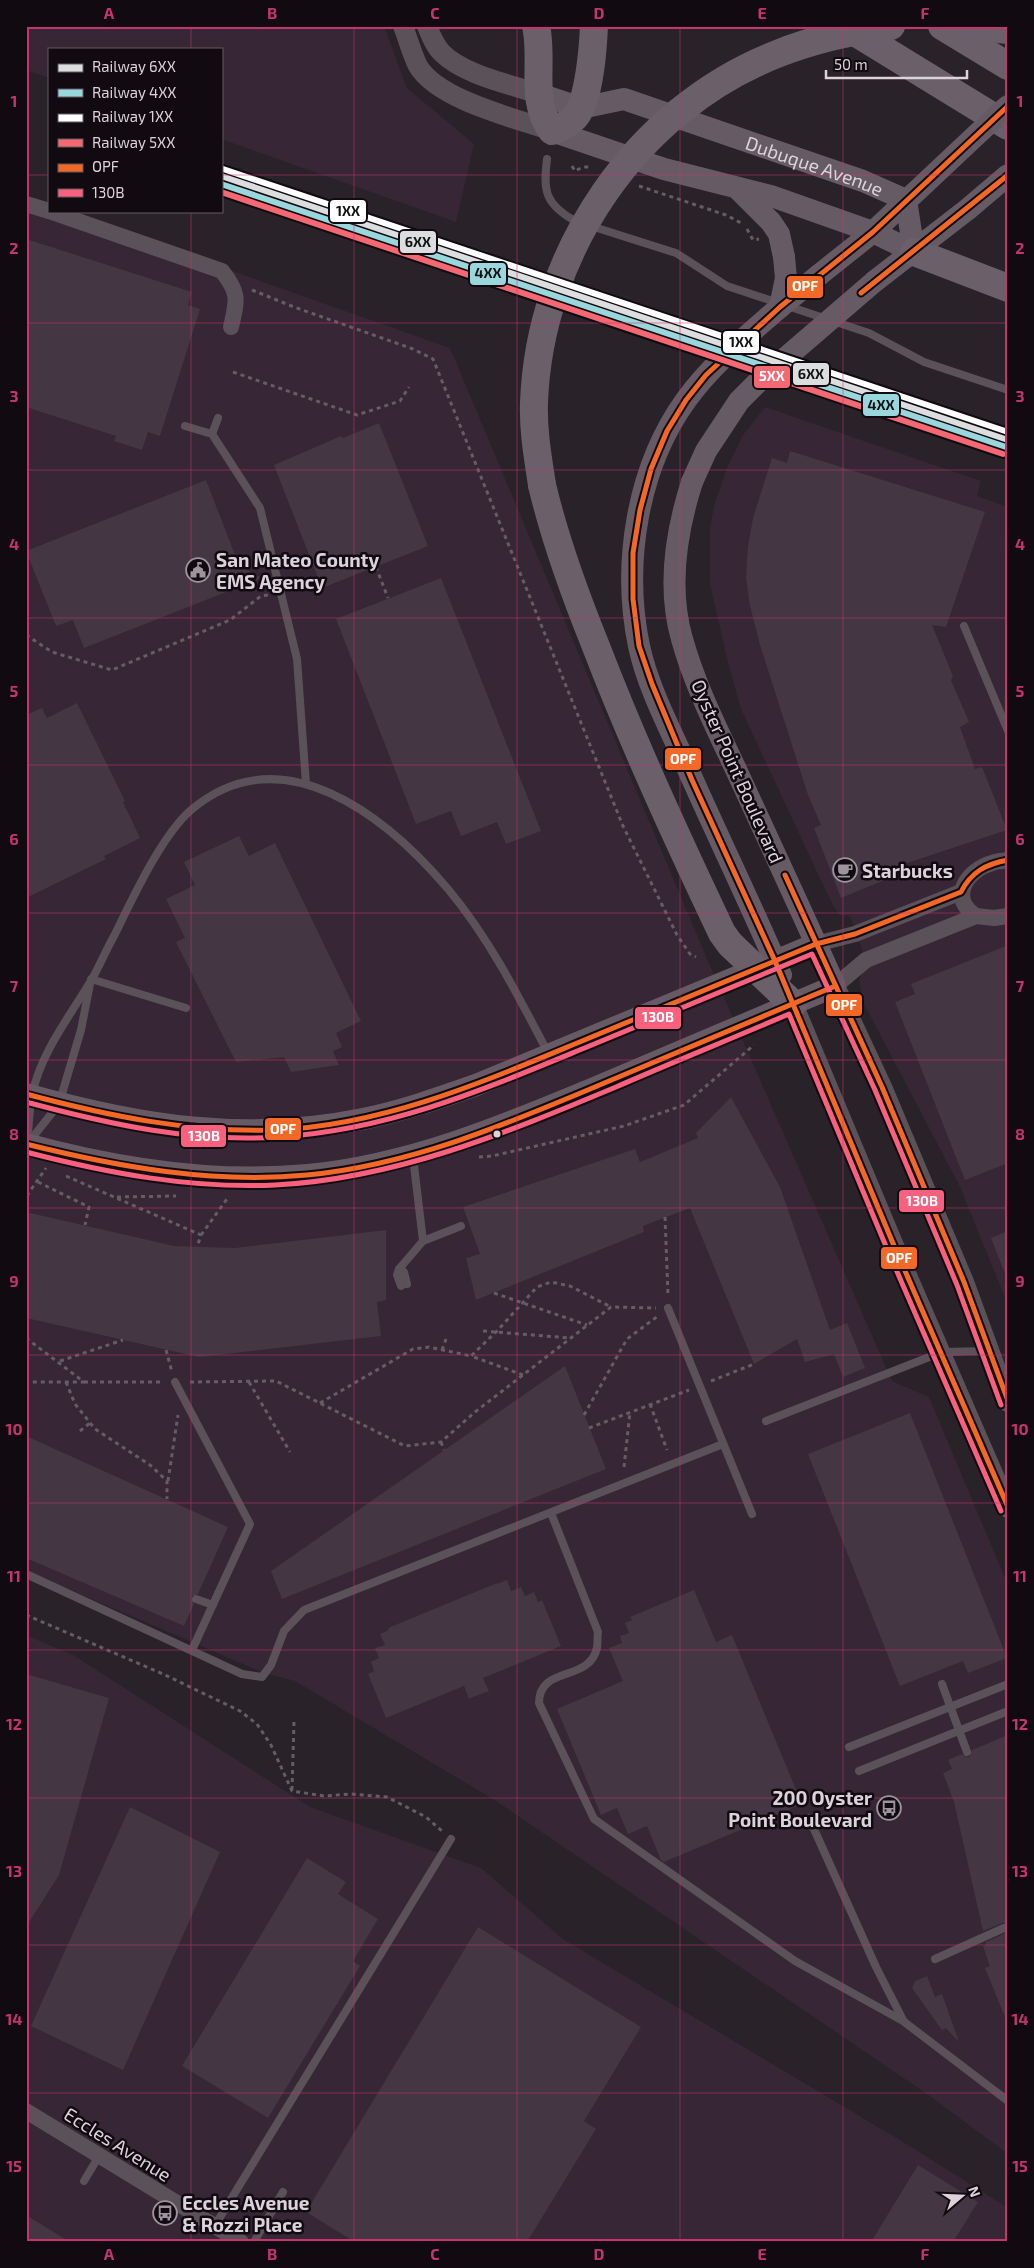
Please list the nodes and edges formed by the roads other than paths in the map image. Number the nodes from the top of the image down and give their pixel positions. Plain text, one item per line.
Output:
1 (403, 26) edge
2 (427, 26) edge
3 (536, 26) edge
4 (594, 26) edge
5 (845, 26) edge
6 (890, 26) edge
7 (942, 26) edge
8 (970, 26) edge
9 (974, 26) edge
10 (1008, 30) edge
11 (1008, 45) edge
12 (1008, 66) edge
13 (538, 94) junction
14 (1008, 106) edge
15 (581, 108) junction
16 (1008, 126) edge
17 (552, 131) junction
18 (547, 159) dead end
19 (1008, 175) edge
20 (738, 189) junction
21 (906, 200) junction
22 (26, 204) edge
23 (48, 211) edge
24 (52, 212) edge
25 (873, 232) junction
26 (914, 252) junction
27 (1008, 288) edge
28 (780, 307) junction
29 (231, 327) dead end
30 (1008, 390) edge
31 (218, 418) dead end
32 (185, 426) dead end
33 (212, 434) junction
34 (964, 626) dead end
35 (1008, 732) edge
36 (306, 784) junction
37 (1008, 860) edge
38 (961, 892) junction
39 (976, 916) junction
40 (1008, 916) edge
41 (816, 944) junction
42 (766, 965) junction
43 (91, 979) junction
44 (835, 986) junction
45 (793, 1004) junction
46 (186, 1008) dead end
47 (550, 1056) junction
48 (29, 1095) edge
49 (59, 1104) junction
50 (27, 1145) edge
51 (412, 1155) junction
52 (461, 1226) dead end
53 (423, 1241) junction
54 (404, 1285) dead end
55 (668, 1308) road end
56 (988, 1351) junction
57 (942, 1352) junction
58 (175, 1382) road end
59 (1008, 1402) edge
60 (766, 1421) dead end
61 (724, 1444) junction
62 (1008, 1508) edge
63 (550, 1513) junction
64 (752, 1514) dead end
65 (26, 1574) edge
66 (196, 1599) dead end
67 (213, 1605) junction
68 (192, 1650) junction
69 (942, 1684) dead end
70 (1008, 1684) edge
71 (950, 1707) junction
72 (1008, 1711) edge
73 (959, 1731) junction
74 (849, 1747) dead end
75 (967, 1752) dead end
76 (859, 1771) dead end
77 (809, 1818) dead end
78 (451, 1838) road end
79 (1004, 1928) dead end
80 (935, 1959) dead end
81 (903, 2021) junction
82 (1008, 2101) edge
83 (26, 2111) edge
84 (99, 2156) junction
85 (84, 2181) dead end
86 (283, 2192) dead end
87 (218, 2233) edge
88 (241, 2242) edge
89 (254, 2242) edge

1 - 17 street
2 - 13 street, Dubuque Avenue
3 - 13 highway
4 - 15 highway
5 - 16 highway
6 - 42 highway, bridge
7 - 12 highway
8 - 11 highway
9 - 10 highway
13 - 15 main road, Dubuque Avenue
13 - 17 highway
14 - 21 main road, bridge
15 - 17 highway
15 - 21 main road, Dubuque Avenue
17 - 20 main road
18 - 30 lane
19 - 26 main road, Oyster Point Boulevard
20 - 25 main road
20 - 28 main road, bridge
21 - 25 main road
21 - 26 main road, Dubuque Avenue
22 - 23 street
24 - 29 street
25 - 26 main road
25 - 28 main road, bridge
26 - 27 highway
26 - 41 main road, Oyster Point Boulevard, bridge
28 - 42 main road
31 - 33 lane
32 - 33 lane
33 - 36 lane
34 - 35 lane
36 - 43 lane
36 - 47 lane
37 - 38 street
38 - 39 street
38 - 41 street
39 - 40 street
39 - 44 street
41 - 42 main road
41 - 44 main road, Oyster Point Boulevard
42 - 45 highway
42 - 47 main road
43 - 46 lane
43 - 48 lane
43 - 49 lane
44 - 45 main road
44 - 56 street, Oyster Point Boulevard
45 - 51 main road
45 - 57 street
47 - 49 main road
48 - 49 main road
48 - 50 lane
49 - 50 lane
50 - 51 main road
51 - 53 lane
52 - 53 lane
53 - 54 lane
55 - 61 lane
56 - 57 lane
56 - 59 street, Oyster Point Boulevard
57 - 60 lane
57 - 62 street
58 - 67 lane
61 - 63 lane
61 - 64 lane
63 - 68 lane
63 - 81 lane
65 - 68 lane
66 - 67 lane
67 - 68 lane
69 - 71 lane
70 - 71 lane
71 - 73 lane
71 - 74 lane
72 - 73 lane
73 - 75 lane
73 - 76 lane
77 - 81 lane
78 - 87 lane
79 - 80 lane
81 - 82 lane
83 - 84 street, Eccles Avenue
84 - 85 lane
84 - 87 street, Eccles Avenue
86 - 89 lane
87 - 88 street, Eccles Avenue

